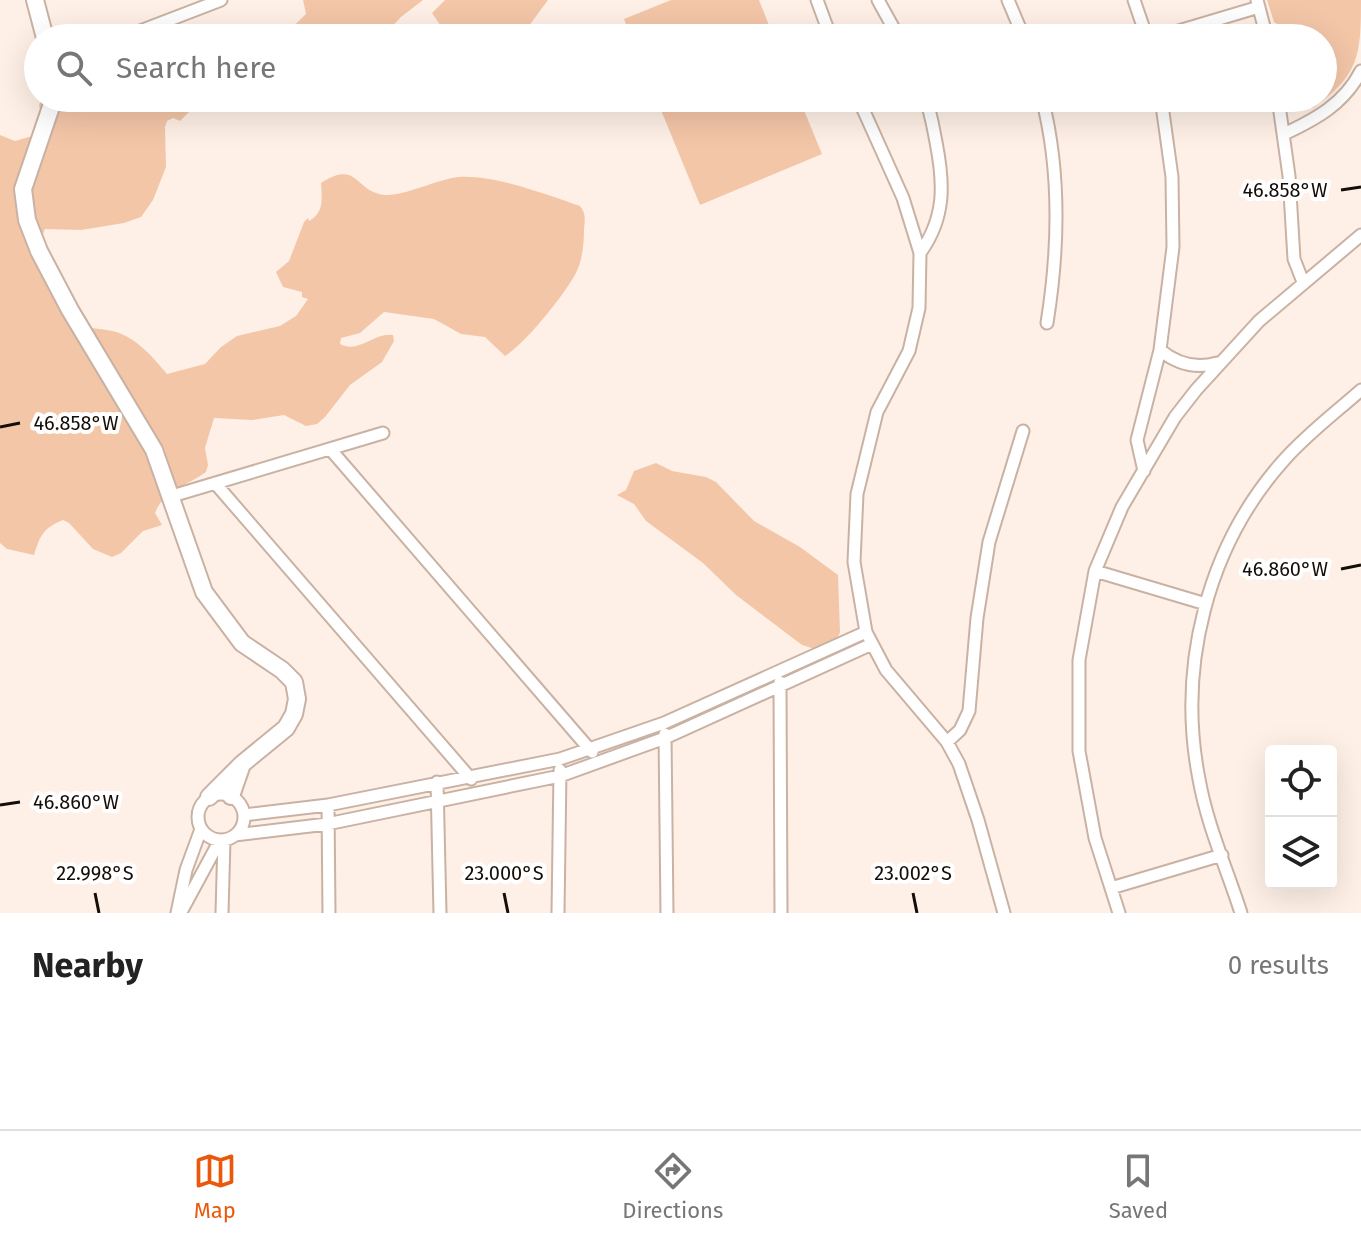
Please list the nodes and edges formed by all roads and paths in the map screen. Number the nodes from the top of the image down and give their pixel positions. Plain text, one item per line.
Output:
1 (35, 0) edge
2 (221, 0) edge
3 (817, 0) edge
4 (878, 0) edge
5 (1008, 0) edge
6 (1134, 0) edge
7 (1258, 4) edge
8 (41, 24) edge
9 (158, 24) edge
10 (826, 24) edge
11 (891, 24) edge
12 (1018, 24) edge
13 (1142, 24) edge
14 (1197, 24) edge
15 (1263, 24) edge
16 (1361, 71) edge
17 (1337, 104) edge
18 (49, 112) edge
19 (864, 112) edge
20 (928, 112) edge
21 (1045, 112) edge
22 (1163, 112) edge
23 (1280, 112) edge
24 (1325, 112) edge
25 (1284, 134) junction
26 (1361, 235) edge
27 (920, 253) junction
28 (1303, 282) junction
29 (1047, 323) dead end
30 (1160, 350) junction
31 (1218, 363) junction
32 (1361, 390) edge
33 (1023, 431) dead end
34 (383, 433) dead end
35 (331, 450) junction
36 (1144, 471) junction
37 (215, 483) junction
38 (172, 496) junction
39 (1095, 571) junction
40 (1206, 604) junction
41 (866, 632) junction
42 (872, 644) junction
43 (780, 680) junction
44 (664, 723) junction
45 (665, 738) junction
46 (947, 742) junction
47 (590, 749) junction
48 (560, 759) junction
49 (597, 763) junction
50 (242, 764) junction
51 (470, 776) junction
52 (560, 776) junction
53 (437, 782) junction
54 (477, 794) junction
55 (231, 796) junction
56 (209, 797) junction
57 (438, 801) junction
58 (328, 805) junction
59 (244, 815) junction
60 (327, 824) junction
61 (201, 829) junction
62 (227, 838) junction
63 (1222, 855) junction
64 (1111, 888) junction
65 (179, 913) edge
66 (222, 913) edge
67 (329, 913) edge
68 (440, 913) edge
69 (558, 913) edge
70 (667, 913) edge
71 (781, 913) edge
72 (1004, 913) edge
73 (1119, 913) edge
74 (1241, 913) edge

1 - 8 street
2 - 9 street
3 - 10 street
4 - 11 street
5 - 12 street
6 - 13 street
7 - 14 street
7 - 15 street
16 - 17 street
18 - 38 street
19 - 27 street
20 - 27 street
21 - 29 street
22 - 30 street
23 - 25 street
24 - 25 street
25 - 28 street
26 - 28 street
27 - 41 street
28 - 31 street
30 - 31 street
30 - 36 street
31 - 36 street
32 - 40 street
33 - 46 street
34 - 35 street
35 - 37 street
35 - 47 street
36 - 39 street
37 - 38 street
37 - 51 street
38 - 50 street
39 - 40 street
39 - 64 street
40 - 63 street
41 - 42 street
41 - 43 street
42 - 43 street
42 - 46 street
43 - 44 street
43 - 45 street
43 - 71 street
44 - 45 street
44 - 47 street
45 - 49 street
45 - 70 street
46 - 72 street
47 - 48 street
47 - 49 street
48 - 51 street
48 - 52 street
49 - 52 street
50 - 55 street
50 - 56 street
51 - 53 street
51 - 54 street
52 - 54 street
52 - 69 street
53 - 57 street
53 - 58 street
54 - 57 street
55 - 56 street
55 - 59 street
56 - 61 street
57 - 60 street
57 - 68 street
58 - 59 street
58 - 60 street
59 - 62 street
60 - 62 street
60 - 67 street
61 - 62 street
61 - 65 street
62 - 65 street
62 - 66 street
63 - 64 street
63 - 74 street
64 - 73 street

